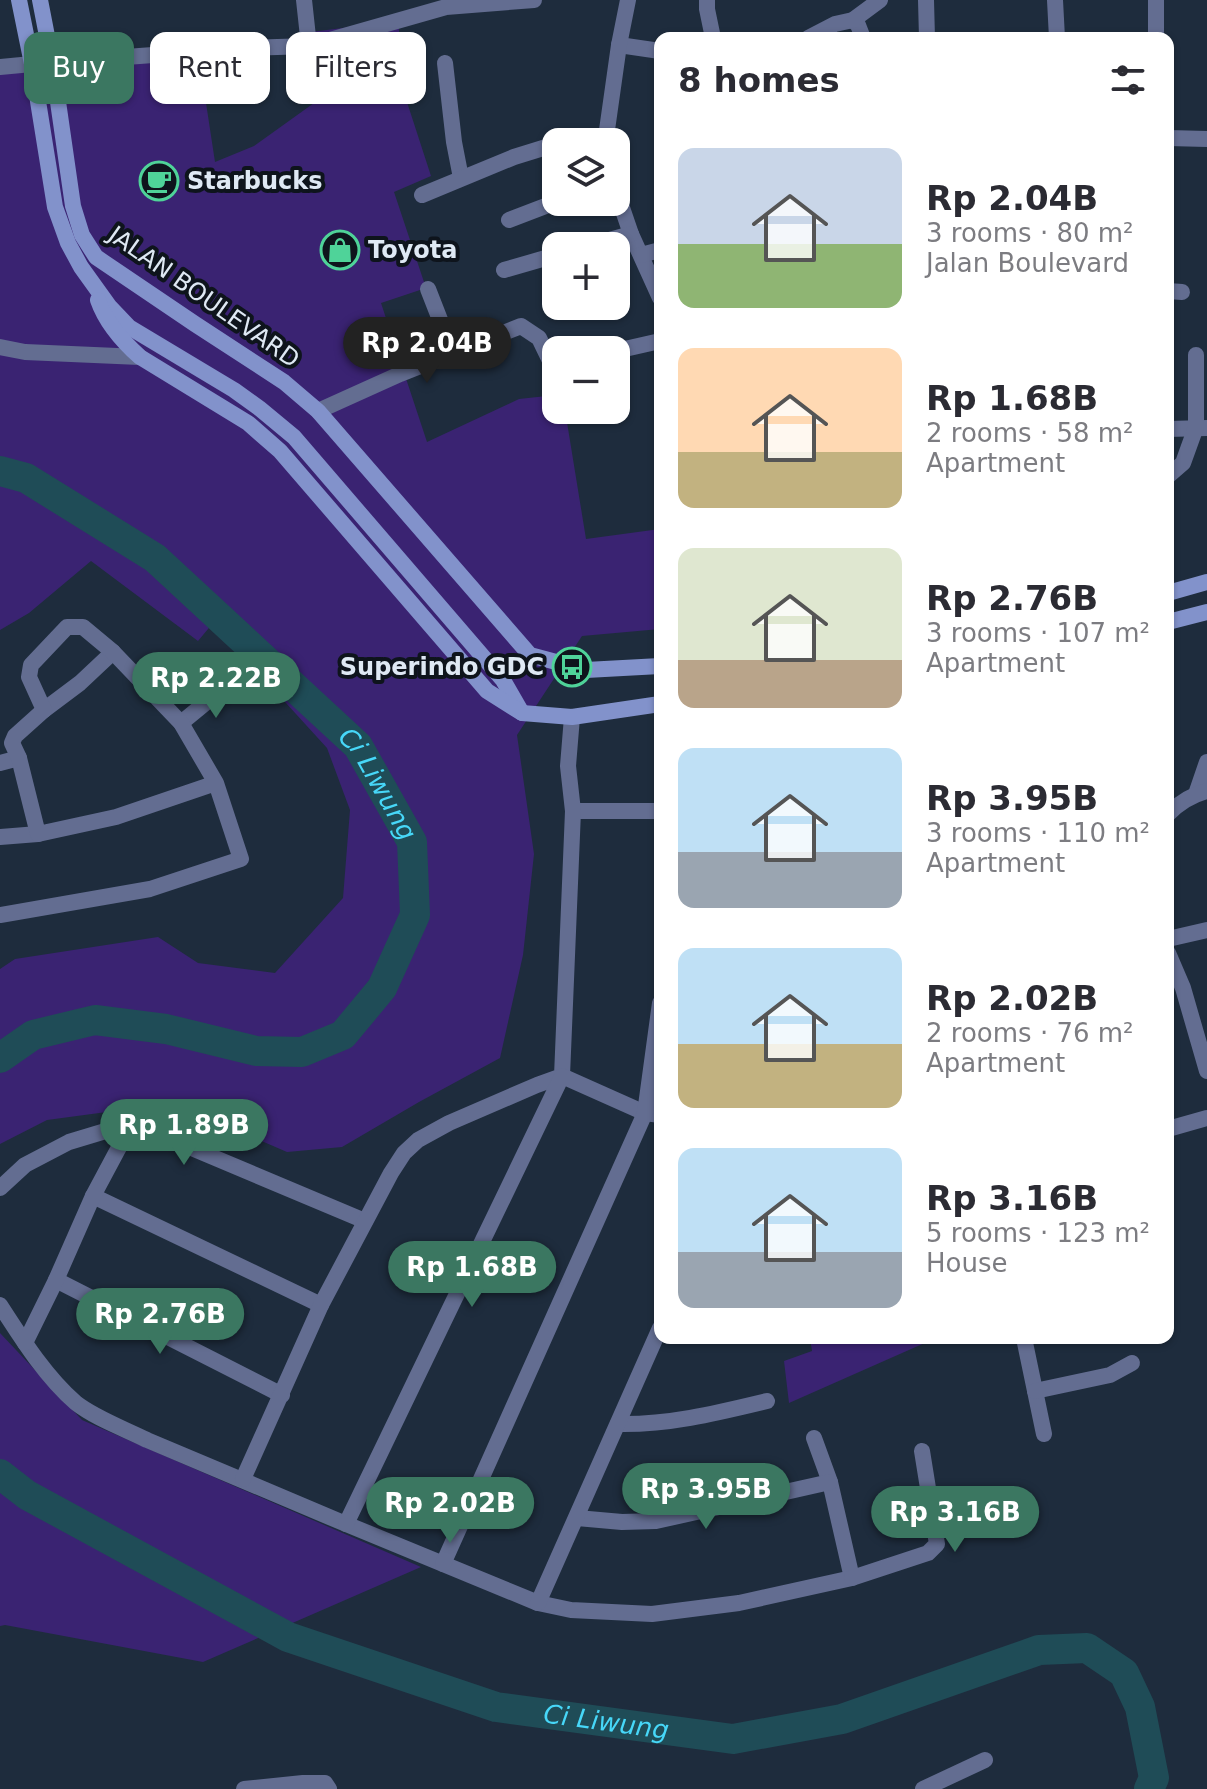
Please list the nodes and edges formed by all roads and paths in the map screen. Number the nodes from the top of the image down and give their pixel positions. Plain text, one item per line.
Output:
1 (19, 0) edge
2 (40, 0) edge
3 (304, 0) edge
4 (534, 0) edge
5 (628, 0) edge
6 (707, 0) edge
7 (880, 0) edge
8 (926, 0) edge
9 (1055, 0) edge
10 (1156, 0) edge
11 (853, 20) junction
12 (26, 32) edge
13 (46, 32) edge
14 (307, 32) edge
15 (358, 32) edge
16 (712, 32) edge
17 (820, 32) edge
18 (861, 32) edge
19 (927, 32) edge
20 (1057, 32) edge
21 (1156, 32) edge
22 (619, 45) junction
23 (286, 47) edge
24 (654, 50) edge
25 (134, 58) edge
26 (445, 63) dead end
27 (24, 65) edge
28 (0, 67) edge
29 (38, 104) edge
30 (58, 104) edge
31 (608, 128) edge
32 (1174, 138) edge
33 (1207, 139) edge
34 (542, 148) edge
35 (461, 178) junction
36 (422, 195) dead end
37 (542, 207) edge
38 (625, 216) edge
39 (509, 220) dead end
40 (631, 234) joint
41 (654, 252) edge
42 (641, 255) junction
43 (96, 257) junction
44 (542, 259) edge
45 (504, 270) dead end
46 (86, 273) junction
47 (654, 284) edge
48 (428, 289) dead end
49 (654, 342) edge
50 (542, 344) edge
51 (0, 347) edge
52 (630, 348) edge
53 (453, 353) junction
54 (1196, 355) dead end
55 (140, 357) junction
56 (318, 411) junction
57 (1201, 428) edge
58 (1174, 429) edge
59 (1174, 471) edge
60 (1207, 582) edge
61 (1174, 591) edge
62 (1207, 612) edge
63 (1174, 620) edge
64 (113, 652) junction
65 (654, 666) edge
66 (226, 686) dead end
67 (654, 705) edge
68 (44, 710) junction
69 (522, 713) junction
70 (572, 717) junction
71 (181, 723) junction
72 (19, 758) junction
73 (1207, 762) edge
74 (0, 763) edge
75 (216, 783) junction
76 (1201, 792) edge
77 (1174, 808) edge
78 (573, 811) junction
79 (654, 811) edge
80 (38, 834) junction
81 (0, 837) edge
82 (0, 915) edge
83 (1207, 930) edge
84 (1174, 938) edge
85 (1174, 967) edge
86 (1207, 1071) edge
87 (562, 1076) junction
88 (654, 1086) edge
89 (652, 1114) edge
90 (1207, 1118) edge
91 (132, 1123) junction
92 (1174, 1127) edge
93 (0, 1188) edge
94 (93, 1196) junction
95 (365, 1221) junction
96 (56, 1280) junction
97 (0, 1305) edge
98 (321, 1305) junction
99 (654, 1342) edge
100 (25, 1343) junction
101 (1025, 1344) edge
102 (1132, 1363) dead end
103 (1035, 1391) junction
104 (282, 1395) junction
105 (767, 1401) dead end
106 (618, 1424) junction
107 (1044, 1434) dead end
108 (814, 1438) dead end
109 (922, 1451) dead end
110 (243, 1479) junction
111 (830, 1482) junction
112 (577, 1518) junction
113 (346, 1524) junction
114 (443, 1564) junction
115 (852, 1578) junction
116 (538, 1603) junction
117 (985, 1760) dead end
118 (244, 1789) edge
119 (329, 1789) edge
120 (923, 1789) edge

1 - 12 main road, JALAN BOULEVARD
2 - 13 main road, JALAN BOULEVARD
3 - 14 street
4 - 15 street
5 - 22 street
6 - 16 street
7 - 11 street
8 - 19 street
9 - 20 street
10 - 21 street
11 - 17 street
11 - 18 street
22 - 24 street
22 - 31 street
23 - 25 street
26 - 35 street
27 - 28 street
29 - 46 main road, JALAN BOULEVARD
30 - 43 main road, JALAN BOULEVARD
32 - 33 street
34 - 35 street
35 - 36 street
37 - 39 street
38 - 40 street
40 - 42 street
41 - 42 street
42 - 47 street
43 - 46 main road
43 - 56 main road, JALAN BOULEVARD
44 - 45 street
46 - 55 main road, JALAN BOULEVARD
46 - 69 main road, JALAN BOULEVARD
48 - 53 street
49 - 52 street
50 - 53 street
51 - 55 street
53 - 56 street
54 - 57 street
55 - 69 main road, JALAN BOULEVARD
56 - 65 main road, JALAN BOULEVARD
57 - 58 street
57 - 59 street
60 - 61 main road
62 - 63 main road
64 - 68 street
64 - 68 street
64 - 71 street
66 - 71 street
67 - 70 main road, JALAN BOULEVARD
68 - 72 street
69 - 70 main road, JALAN BOULEVARD
70 - 78 street
71 - 75 street
72 - 74 street
72 - 80 street
73 - 76 street
75 - 80 street
75 - 82 street
76 - 77 street
78 - 79 street
78 - 87 street
80 - 81 street
83 - 84 street
85 - 86 street
87 - 89 street
87 - 95 street
87 - 113 street
88 - 89 street
89 - 114 street
90 - 92 street
91 - 93 street
91 - 94 street
91 - 95 street
94 - 96 street
94 - 98 street
95 - 98 street
96 - 100 street
96 - 104 street
97 - 100 street
98 - 104 street
99 - 106 street
100 - 110 street
101 - 103 street
102 - 103 street
103 - 107 street
104 - 110 street
105 - 106 street
106 - 112 street
108 - 111 street
109 - 115 street
110 - 113 street
111 - 112 street
111 - 115 street
112 - 116 street
113 - 114 street
114 - 116 street
115 - 116 street
117 - 120 street
118 - 119 street

